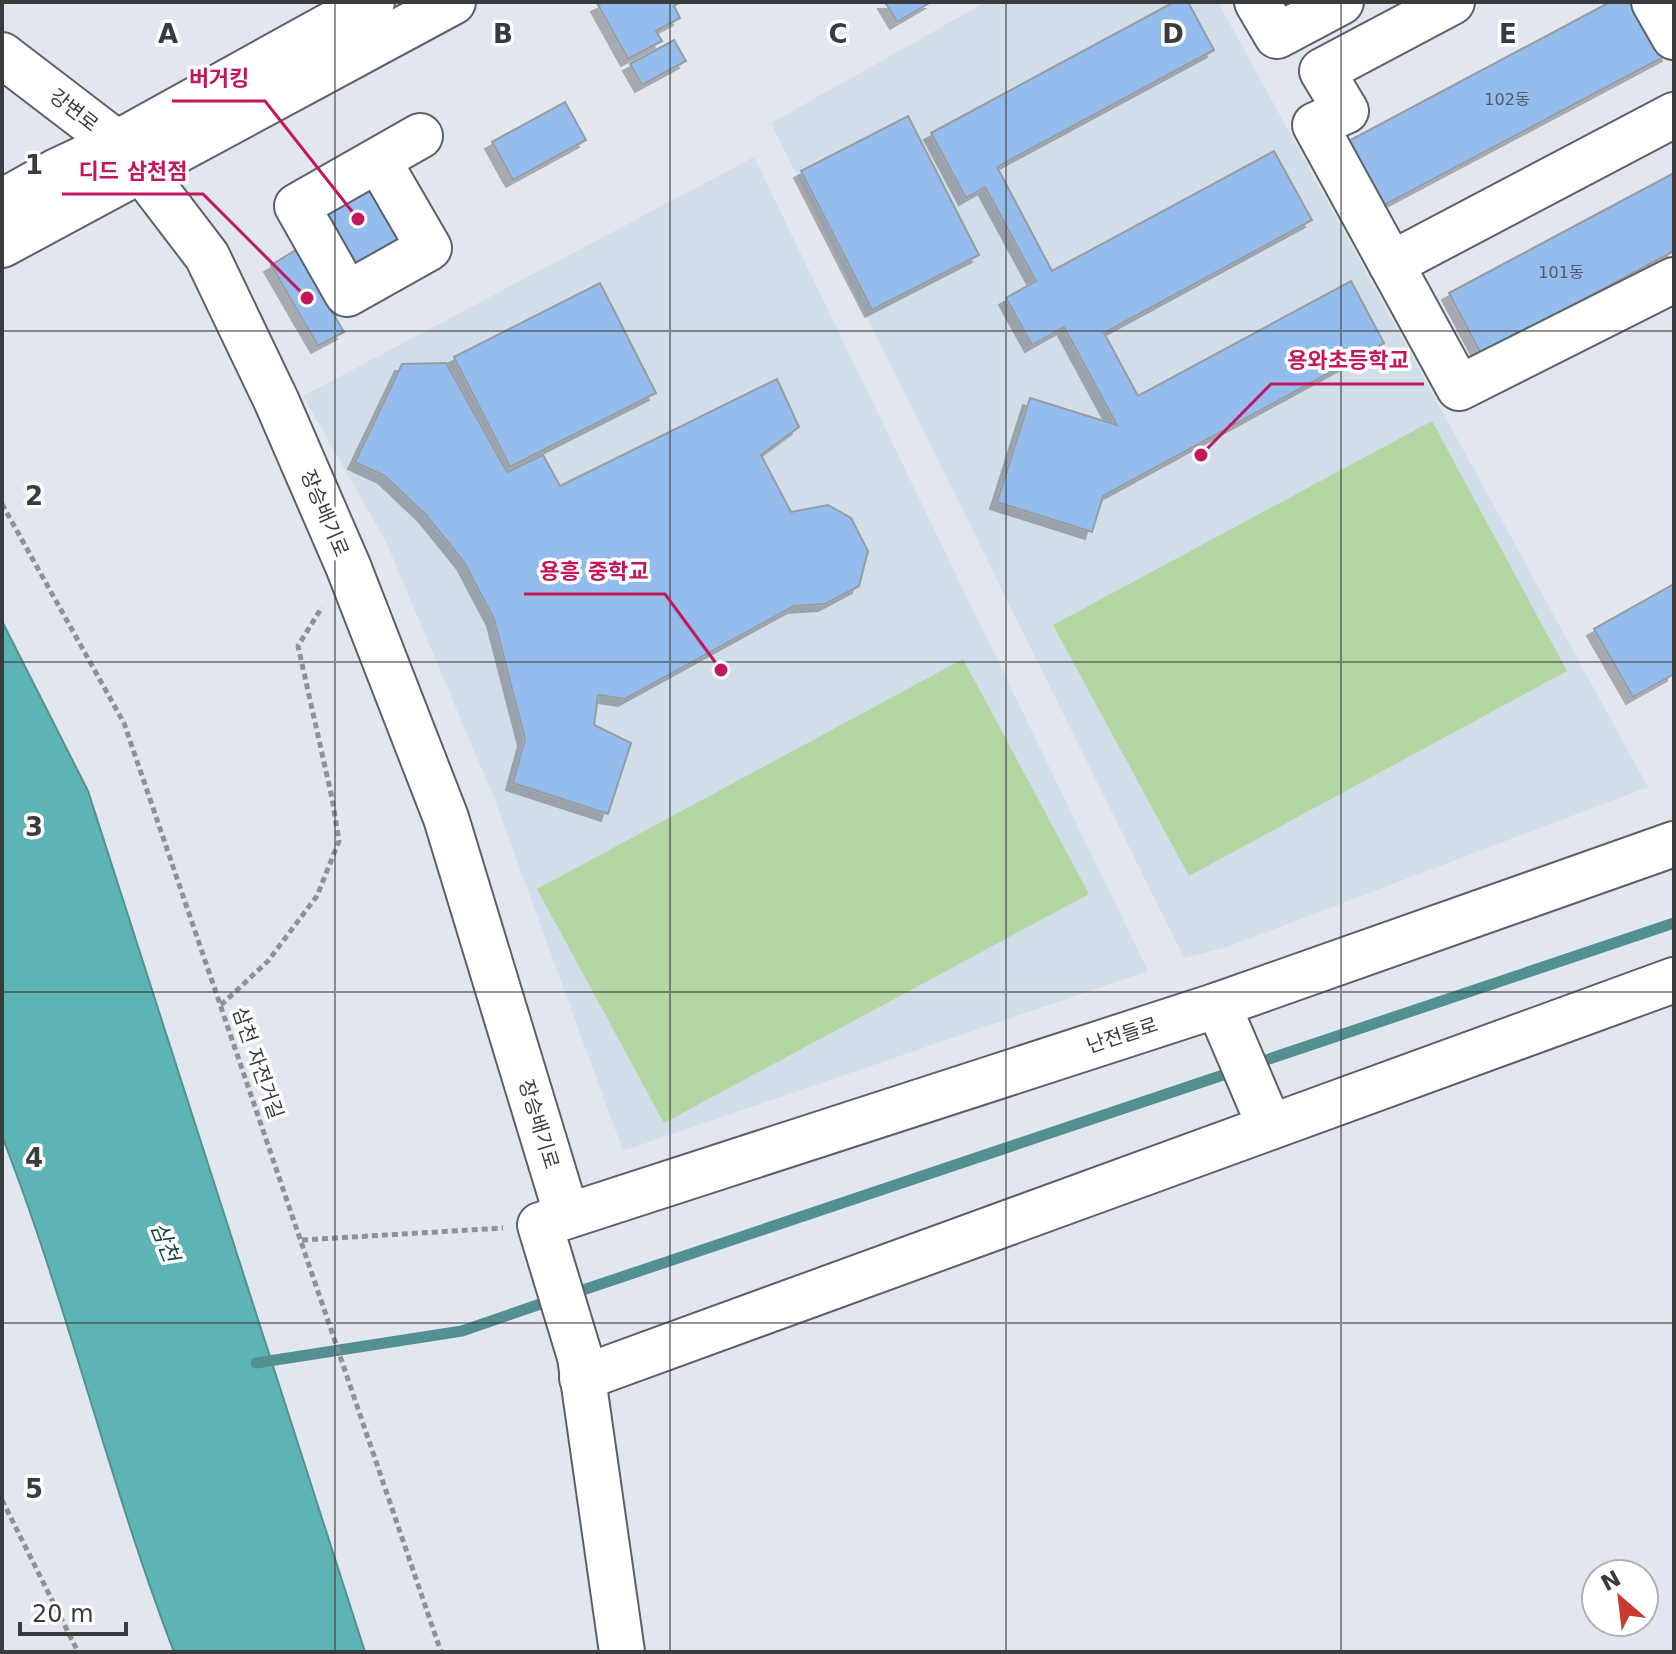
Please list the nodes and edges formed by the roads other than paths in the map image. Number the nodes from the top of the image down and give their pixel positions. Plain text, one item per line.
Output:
1 (372, 2) edge
2 (453, 2) edge
3 (1257, 2) edge
4 (1341, 2) edge
5 (1452, 2) edge
6 (1654, 2) edge
7 (1674, 37) edge
8 (2, 55) edge
9 (1674, 115) edge
10 (420, 136) dead end
11 (130, 157) junction
12 (378, 160) dead end
13 (71, 185) junction
14 (2, 202) edge
15 (2, 245) edge
16 (1391, 264) junction
17 (1674, 280) edge
18 (1674, 844) edge
19 (1674, 980) edge
20 (1218, 1005) junction
21 (1270, 1127) junction
22 (554, 1220) junction
23 (581, 1368) junction
24 (622, 1652) edge

1 - 11 street
2 - 11 street
3 - 4 street
5 - 16 street
6 - 7 street
8 - 11 street, 강변로
9 - 16 street
10 - 12 street
11 - 13 street
11 - 22 street, 장승배기로
13 - 14 street
13 - 15 street
16 - 17 street
18 - 20 street, 난전들로
19 - 21 street
20 - 21 street
20 - 22 street, 난전들로
21 - 23 street
22 - 23 street, 장승배기로
23 - 24 street, 장승배기로

